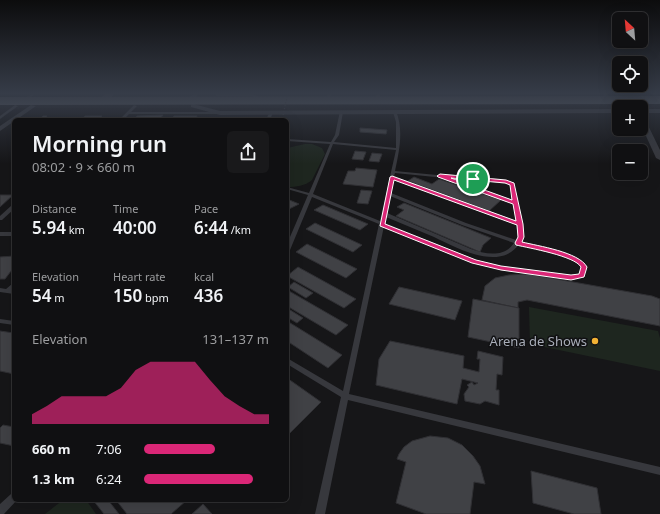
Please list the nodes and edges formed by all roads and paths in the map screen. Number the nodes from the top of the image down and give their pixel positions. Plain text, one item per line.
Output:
1 (12, 117) edge
2 (340, 117) edge
3 (396, 117) edge
4 (0, 129) edge
5 (648, 132) edge
6 (289, 141) edge
7 (332, 143) junction
8 (398, 149) junction
9 (660, 158) edge
10 (393, 175) junction
11 (440, 176) junction
12 (289, 189) edge
13 (389, 194) junction
14 (311, 195) junction
15 (516, 203) junction
16 (12, 208) edge
17 (384, 214) junction
18 (0, 218) edge
19 (382, 224) junction
20 (520, 224) junction
21 (0, 234) edge
22 (12, 234) edge
23 (518, 243) junction
24 (289, 245) edge
25 (0, 290) edge
26 (11, 291) edge
27 (0, 321) edge
28 (12, 324) edge
29 (289, 362) edge
30 (345, 396) junction
31 (660, 470) edge
32 (12, 499) edge
33 (0, 511) edge
34 (320, 514) edge

1 - 4 street
2 - 7 lane
3 - 8 lane
5 - 9 street
6 - 7 lane
7 - 8 lane
7 - 14 lane
8 - 10 lane
10 - 11 lane
10 - 13 lane
10 - 20 lane
11 - 15 lane
11 - 15 lane
12 - 14 lane
13 - 17 lane
13 - 23 lane
14 - 19 lane
14 - 24 lane
15 - 20 lane
16 - 18 lane
17 - 19 lane
17 - 23 lane
19 - 23 lane
19 - 30 lane
20 - 23 lane
21 - 22 lane
25 - 26 lane
27 - 28 lane
29 - 30 lane
30 - 31 lane
30 - 34 lane
32 - 33 lane

